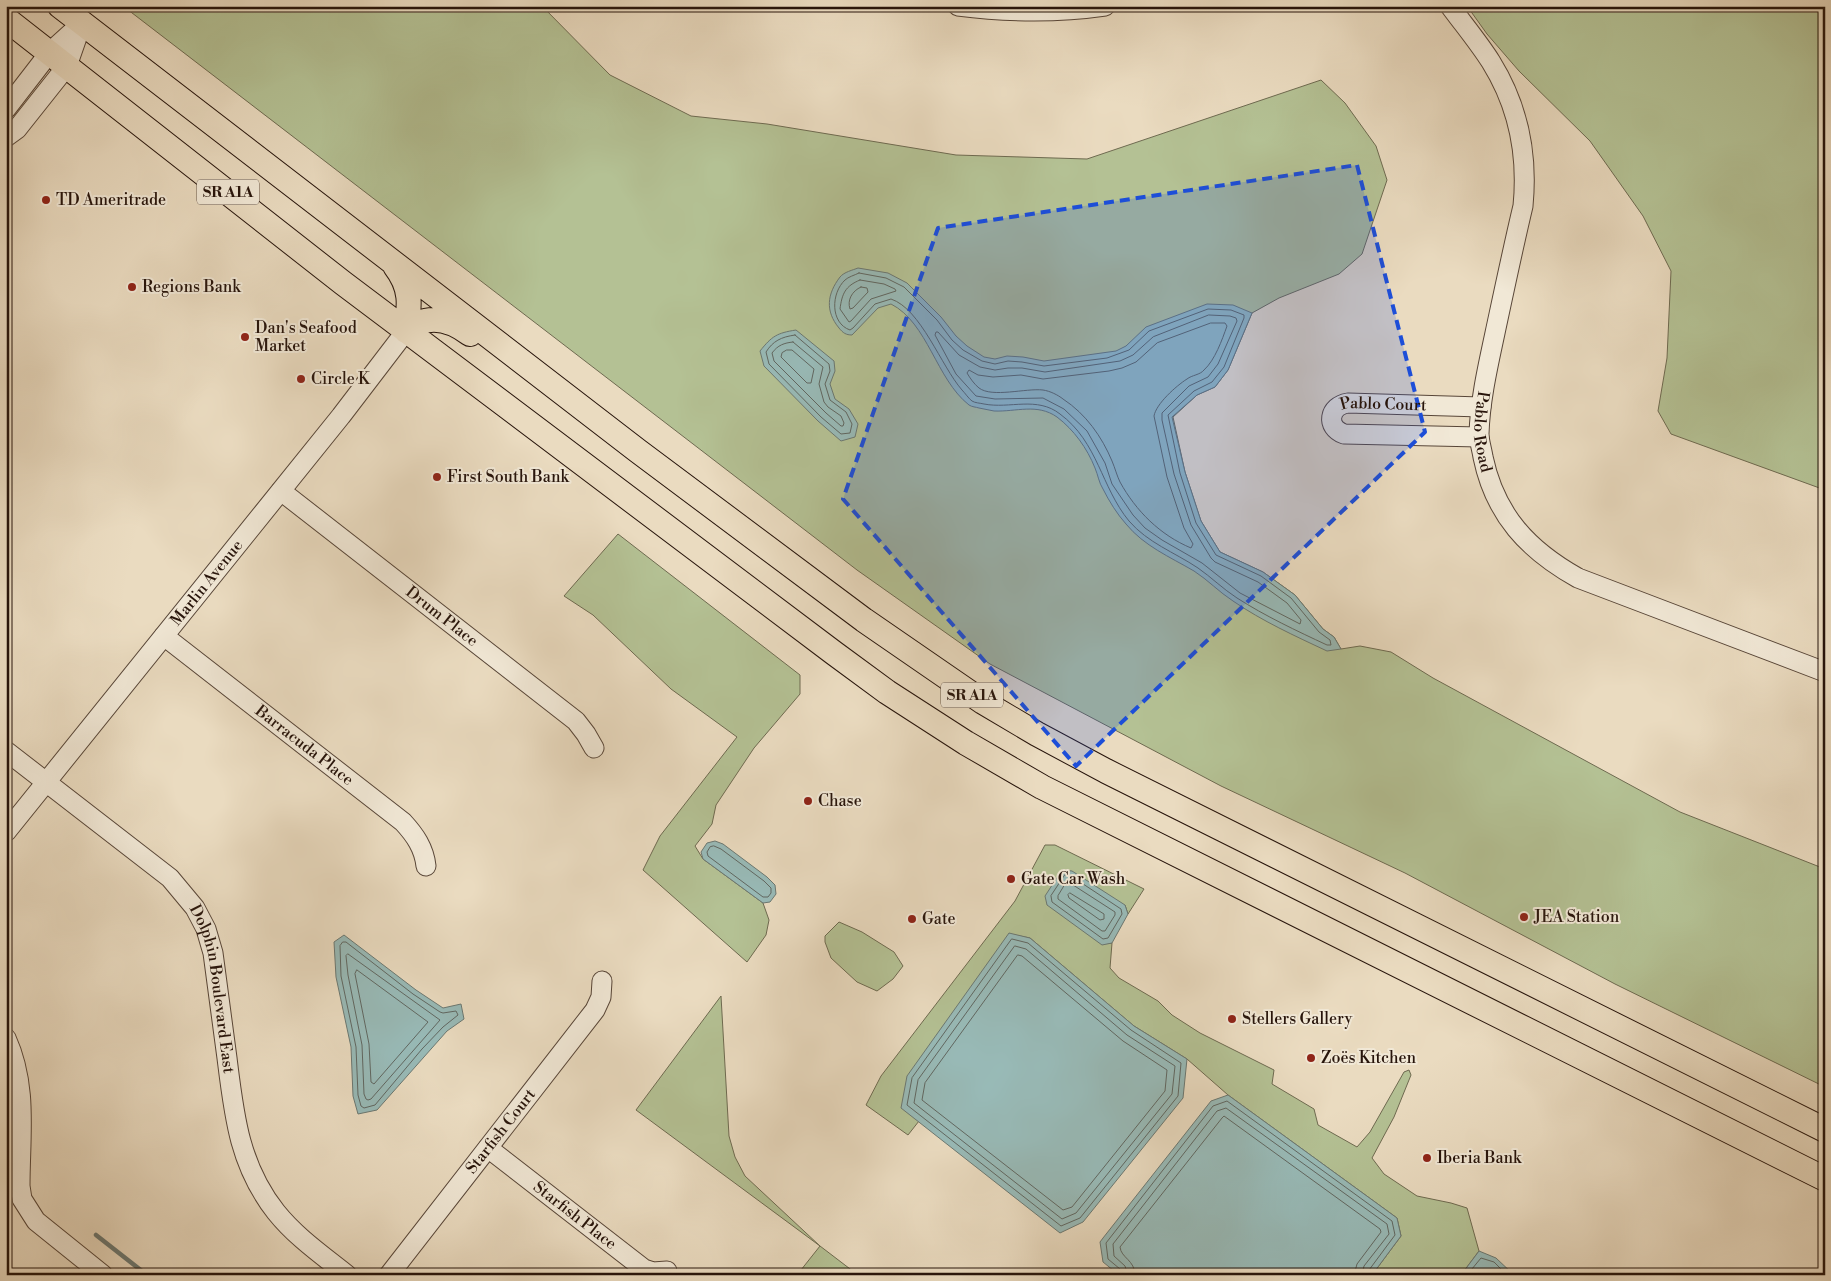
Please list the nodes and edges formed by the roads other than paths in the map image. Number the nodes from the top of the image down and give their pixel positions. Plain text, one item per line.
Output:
1 (60, 6) edge
2 (958, 6) edge
3 (1105, 6) edge
4 (1450, 6) edge
5 (6, 19) edge
6 (82, 23) junction
7 (58, 59) junction
8 (6, 110) edge
9 (6, 137) edge
10 (391, 260) junction
11 (406, 331) junction
12 (1481, 406) junction
13 (1478, 437) junction
14 (638, 451) junction
15 (281, 491) junction
16 (164, 636) junction
17 (1825, 672) edge
18 (594, 748) dead end
19 (6, 751) edge
20 (46, 782) junction
21 (6, 832) edge
22 (426, 866) dead end
23 (602, 982) dead end
24 (6, 1038) edge
25 (1825, 1130) edge
26 (488, 1148) junction
27 (13, 1169) edge
28 (1825, 1179) edge
29 (667, 1271) dead end
30 (101, 1274) edge
31 (347, 1275) edge
32 (389, 1275) edge

1 - 6 main road, SR A1A
2 - 3 street
4 - 12 street, Pablo Road
5 - 7 main road, SR A1A
6 - 7 street
6 - 10 main road, SR A1A
7 - 8 street
7 - 9 street
7 - 11 main road, SR A1A
10 - 11 main road
10 - 14 main road, SR A1A
11 - 14 main road
11 - 15 street, Marlin Avenue
11 - 28 main road, SR A1A
12 - 13 street, Pablo Road
12 - 13 street, Pablo Court
13 - 17 street, Pablo Road
14 - 25 main road, SR A1A
15 - 16 street, Marlin Avenue
15 - 18 street, Drum Place
16 - 20 street, Marlin Avenue
16 - 22 street, Barracuda Place
19 - 20 street, Dolphin Boulevard East
20 - 21 street, Marlin Avenue
20 - 31 street, Dolphin Boulevard East
23 - 26 street, Starfish Court
24 - 27 street
26 - 29 street, Starfish Place
26 - 32 street, Starfish Court
27 - 30 street

